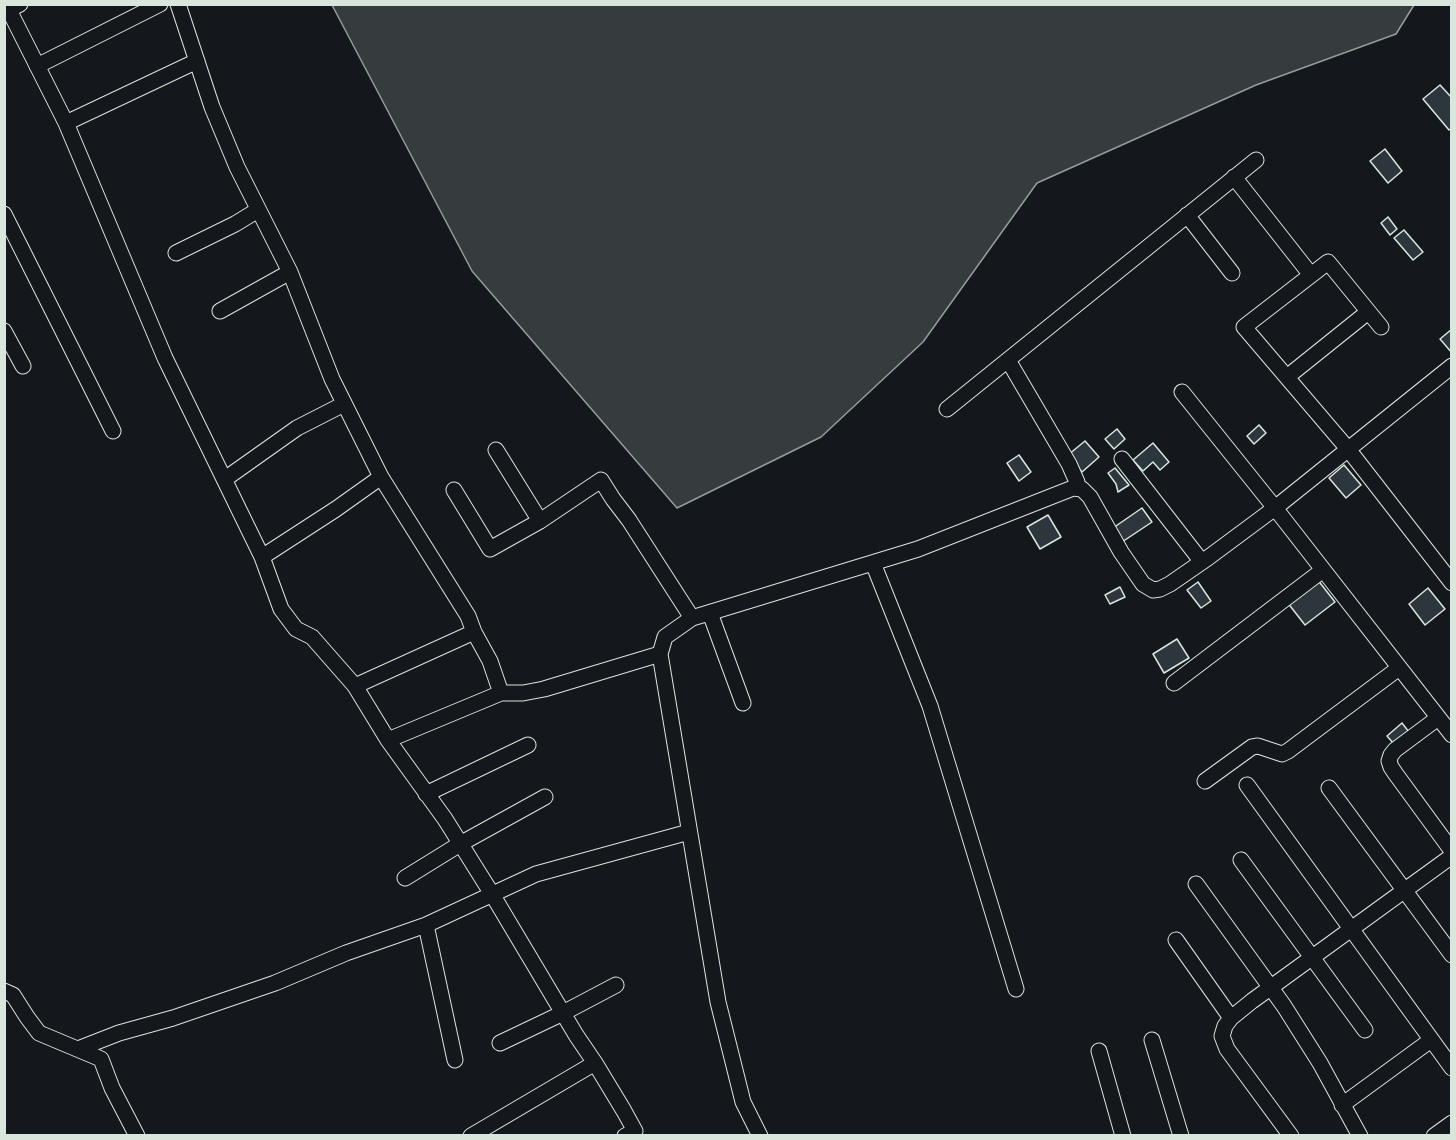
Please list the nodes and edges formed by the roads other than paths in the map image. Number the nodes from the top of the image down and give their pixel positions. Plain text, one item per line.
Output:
1 (160, 4) edge
2 (178, 4) edge
3 (11, 9) edge
4 (197, 61) junction
5 (37, 66) junction
6 (66, 123) junction
7 (1256, 160) dead end
8 (1234, 177) junction
9 (258, 210) junction
10 (4, 214) edge
11 (1187, 215) junction
12 (176, 253) dead end
13 (290, 272) junction
14 (1232, 273) dead end
15 (1311, 275) junction
16 (220, 311) dead end
17 (1368, 312) junction
18 (1381, 327) dead end
19 (4, 331) edge
20 (1008, 360) junction
21 (23, 366) dead end
22 (1452, 366) edge
23 (1287, 377) junction
24 (1182, 392) dead end
25 (344, 404) junction
26 (946, 409) dead end
27 (113, 431) dead end
28 (1348, 449) junction
29 (496, 450) dead end
30 (1122, 459) dead end
31 (381, 477) junction
32 (225, 479) junction
33 (1078, 488) junction
34 (454, 490) dead end
35 (1275, 508) junction
36 (540, 521) junction
37 (262, 557) junction
38 (1202, 562) junction
39 (873, 563) junction
40 (1323, 570) junction
41 (1452, 583) edge
42 (710, 613) junction
43 (692, 618) junction
44 (474, 632) junction
45 (660, 654) junction
46 (1399, 668) junction
47 (1173, 682) dead end
48 (356, 686) junction
49 (501, 693) junction
50 (743, 703) dead end
51 (1438, 718) junction
52 (1452, 735) edge
53 (388, 740) junction
54 (528, 745) dead end
55 (1205, 781) dead end
56 (1247, 785) dead end
57 (1329, 788) dead end
58 (426, 794) junction
59 (545, 797) dead end
60 (689, 832) junction
61 (460, 844) junction
62 (1452, 851) edge
63 (1452, 856) edge
64 (1241, 860) dead end
65 (405, 878) dead end
66 (1196, 884) dead end
67 (1404, 891) junction
68 (492, 894) junction
69 (426, 925) junction
70 (1352, 929) junction
71 (1176, 940) dead end
72 (1452, 955) edge
73 (1312, 958) junction
74 (616, 985) dead end
75 (1271, 987) junction
76 (1016, 988) dead end
77 (4, 991) edge
78 (563, 1013) junction
79 (1231, 1018) junction
80 (1365, 1030) dead end
81 (1152, 1040) dead end
82 (1431, 1040) junction
83 (500, 1043) dead end
84 (78, 1048) junction
85 (1099, 1051) dead end
86 (455, 1060) dead end
87 (595, 1063) junction
88 (1452, 1068) edge
89 (1342, 1105) junction
90 (1452, 1123) edge
91 (137, 1136) edge
92 (471, 1136) edge
93 (625, 1136) edge
94 (760, 1136) edge
95 (1123, 1136) edge
96 (1181, 1136) edge
97 (1291, 1136) edge
98 (1360, 1136) edge
99 (1434, 1136) edge

1 - 5 street
2 - 4 street
3 - 5 street
4 - 6 street
4 - 9 street
5 - 6 street
6 - 32 street
7 - 8 street
8 - 11 street
8 - 15 street
9 - 12 street
9 - 13 street
10 - 27 street
11 - 14 street
11 - 20 street
13 - 16 street
13 - 25 street
15 - 17 street
15 - 23 street
17 - 18 street
17 - 23 street
19 - 21 street
20 - 26 street
20 - 33 street
22 - 28 street
23 - 28 street
24 - 35 street
25 - 31 street
25 - 32 street
28 - 35 street
28 - 41 street
29 - 36 street
30 - 38 street
31 - 37 street
31 - 44 street
32 - 37 street
33 - 38 street
33 - 39 street
34 - 36 street
35 - 38 street
35 - 40 street
36 - 43 street
37 - 48 street
39 - 42 street
39 - 76 street
40 - 46 street
40 - 47 street
42 - 43 street
42 - 50 street
43 - 45 street
44 - 48 street
44 - 49 street
45 - 49 street
45 - 60 street
46 - 51 street
46 - 55 street
48 - 53 street
49 - 53 street
51 - 52 street
51 - 62 street
53 - 58 street
54 - 58 street
56 - 70 street
57 - 67 street
58 - 61 street
59 - 61 street
60 - 68 street
60 - 94 street
61 - 65 street
61 - 68 street
63 - 67 street
64 - 73 street
66 - 75 street
67 - 70 street
67 - 72 street
68 - 69 street
68 - 78 street
69 - 84 street
69 - 86 street
70 - 73 street
70 - 82 street
71 - 79 street
73 - 75 street
73 - 80 street
74 - 78 street
75 - 79 street
75 - 89 street
77 - 84 street
78 - 83 street
78 - 87 street
79 - 97 street
81 - 96 street
82 - 88 street
82 - 89 street
84 - 91 street
85 - 95 street
87 - 92 street
87 - 93 street
89 - 98 street
90 - 99 street

